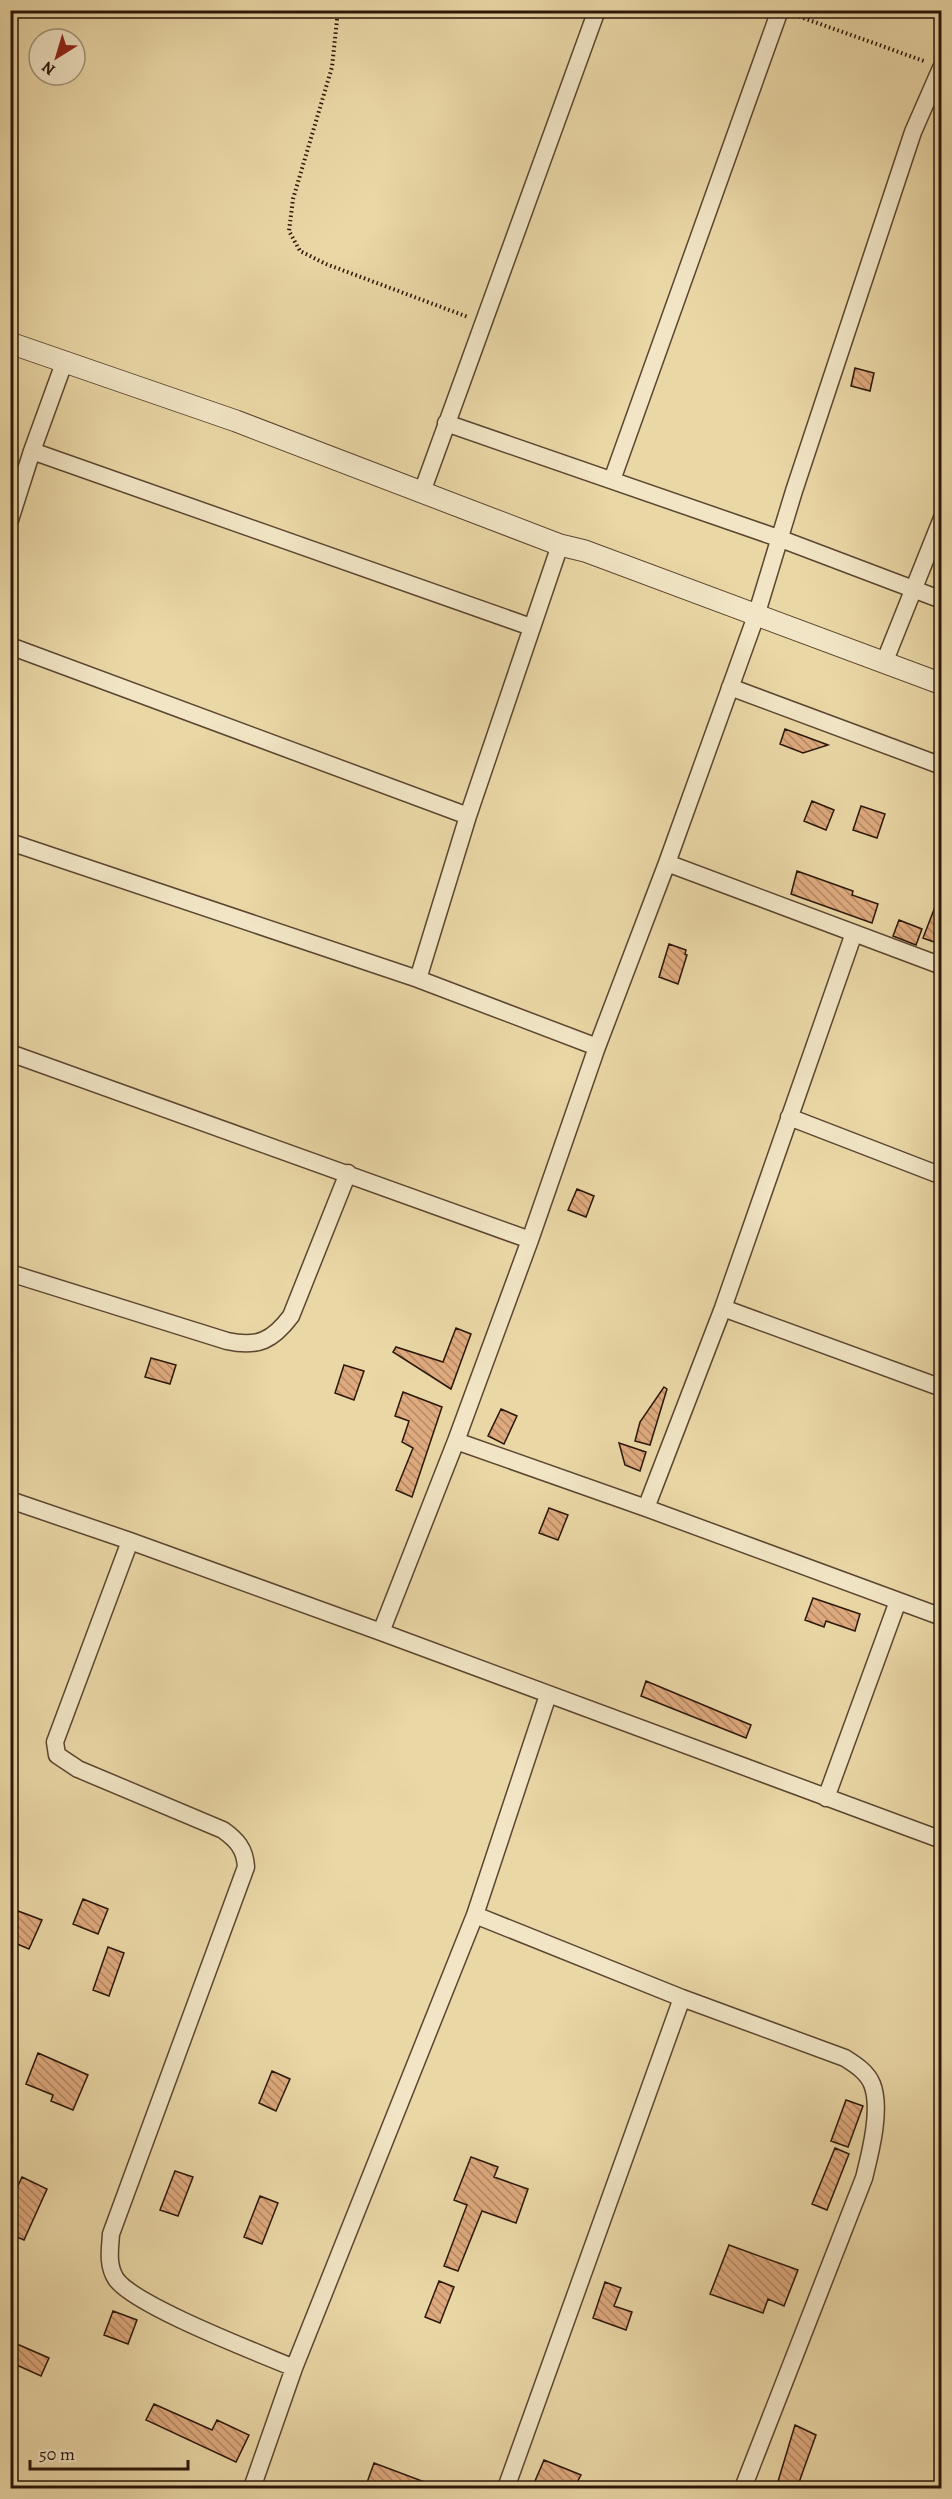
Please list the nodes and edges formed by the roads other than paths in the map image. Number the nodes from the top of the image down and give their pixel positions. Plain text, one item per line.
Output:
1 (597, 10) edge
2 (786, 12) edge
3 (941, 68) edge
4 (10, 343) edge
5 (64, 363) junction
6 (446, 423) junction
7 (32, 451) junction
8 (612, 480) junction
9 (422, 492) junction
10 (942, 518) edge
11 (10, 520) edge
12 (781, 539) junction
13 (560, 545) junction
14 (912, 588) junction
15 (942, 600) edge
16 (756, 616) junction
17 (531, 627) junction
18 (10, 646) edge
19 (884, 663) junction
20 (942, 684) edge
21 (730, 687) junction
22 (942, 766) edge
23 (468, 816) junction
24 (10, 842) edge
25 (667, 863) junction
26 (855, 933) junction
27 (942, 966) edge
28 (418, 979) junction
29 (597, 1047) junction
30 (10, 1053) edge
31 (789, 1117) junction
32 (348, 1173) junction
33 (942, 1176) edge
34 (530, 1240) junction
35 (10, 1273) edge
36 (723, 1308) junction
37 (942, 1388) edge
38 (456, 1441) junction
39 (10, 1500) edge
40 (646, 1508) junction
41 (130, 1540) junction
42 (898, 1601) junction
43 (942, 1617) edge
44 (381, 1632) junction
45 (548, 1695) junction
46 (826, 1798) junction
47 (942, 1840) edge
48 (475, 1915) junction
49 (682, 1998) junction
50 (294, 2368) junction
51 (252, 2488) edge
52 (506, 2488) edge
53 (743, 2488) edge

1 - 6 street
2 - 8 street
3 - 12 street
4 - 5 street
5 - 7 street
5 - 9 street
6 - 8 street
6 - 9 street
7 - 11 street
7 - 17 street
8 - 12 street
9 - 13 street
10 - 14 street
12 - 14 street
12 - 16 street
13 - 16 street
13 - 17 street
14 - 15 street
14 - 19 street
16 - 19 street
16 - 21 street
17 - 23 street
18 - 23 street
19 - 20 street
21 - 22 street
21 - 25 street
23 - 28 street
24 - 28 street
25 - 26 street
25 - 29 street
26 - 27 street
26 - 31 street
28 - 29 street
29 - 34 street
30 - 32 street
31 - 33 street
31 - 36 street
32 - 34 street
32 - 35 street
34 - 38 street
36 - 37 street
36 - 40 street
38 - 40 street
38 - 44 street
39 - 41 street
40 - 42 street
41 - 44 street
41 - 50 street
42 - 43 street
42 - 46 street
44 - 45 street
45 - 46 street
45 - 48 street
46 - 47 street
48 - 49 street
48 - 50 street
49 - 52 street
49 - 53 street
50 - 51 street

